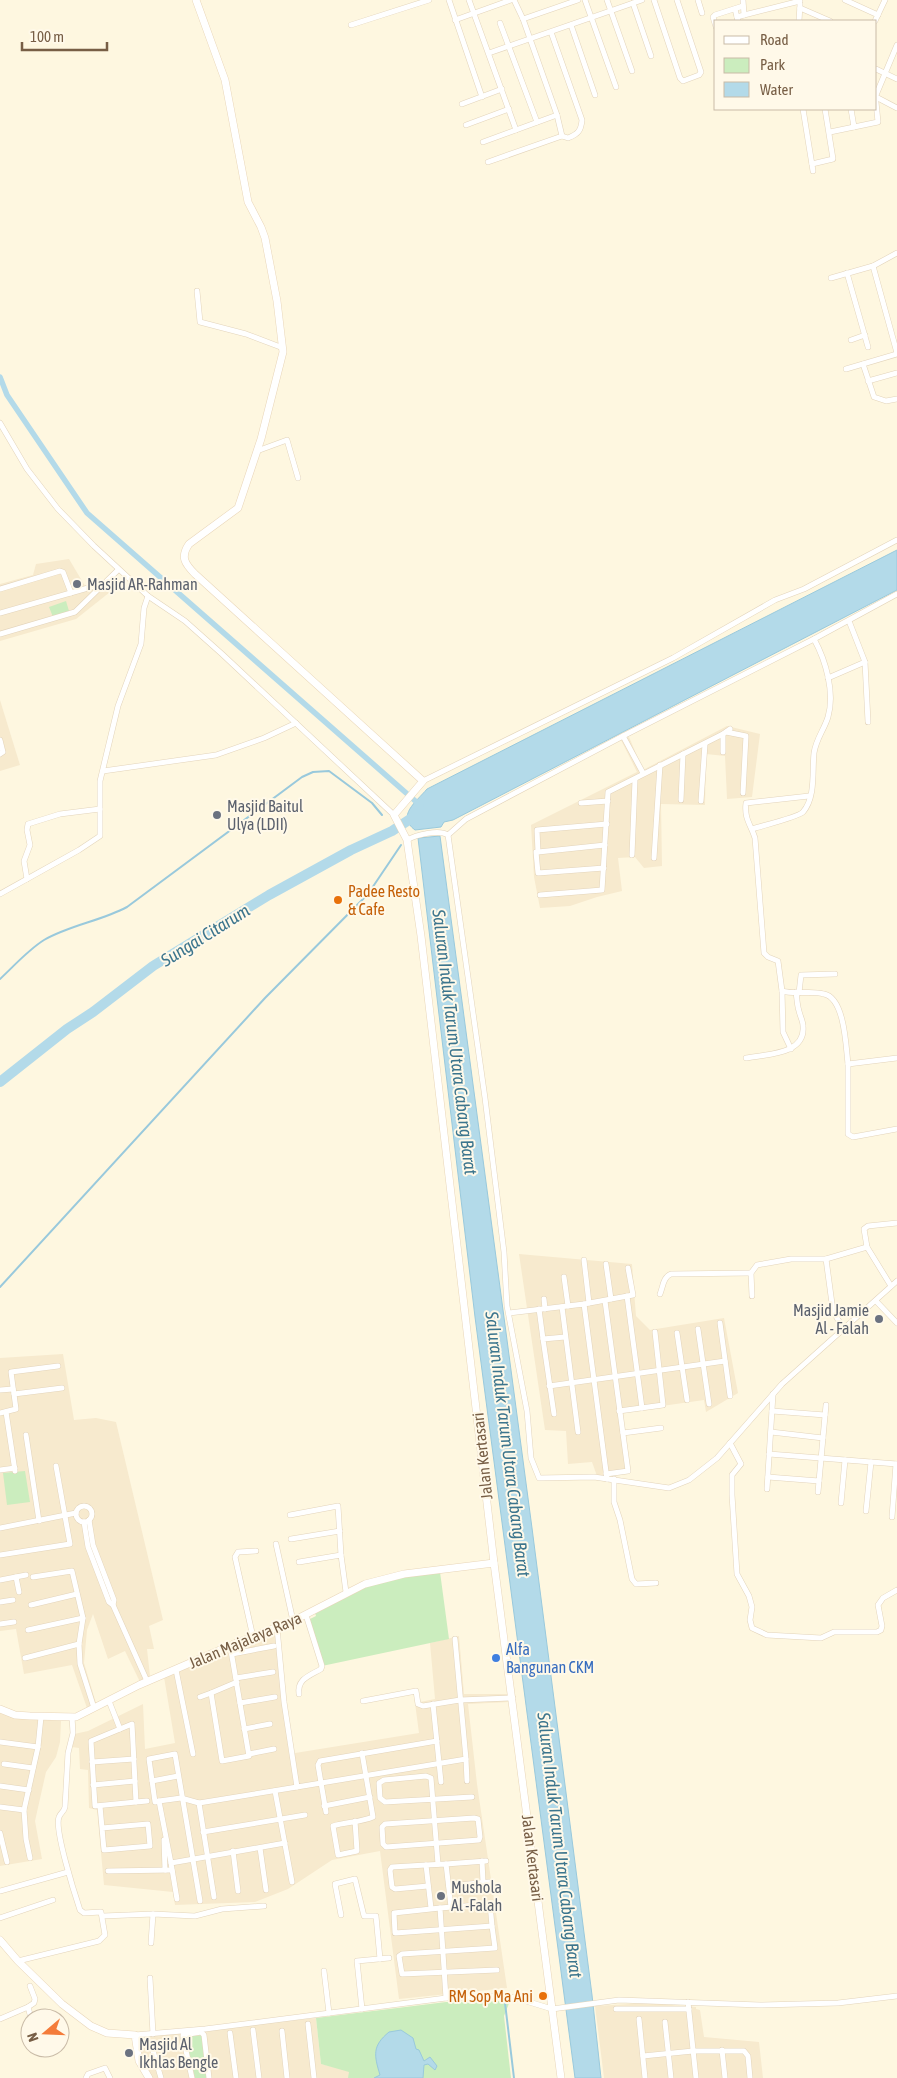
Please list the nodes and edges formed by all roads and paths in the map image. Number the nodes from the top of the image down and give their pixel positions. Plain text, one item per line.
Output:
1 (196, 0) edge
2 (429, 0) edge
3 (448, 0) edge
4 (469, 0) edge
5 (513, 0) edge
6 (578, 0) edge
7 (585, 0) edge
8 (607, 0) edge
9 (642, 0) edge
10 (654, 0) edge
11 (677, 0) edge
12 (706, 0) edge
13 (845, 0) edge
14 (885, 0) edge
15 (699, 1) edge
16 (632, 3) junction
17 (743, 3) edge
18 (800, 3) edge
19 (735, 9) junction
20 (611, 11) junction
21 (474, 13) junction
22 (702, 13) dead end
23 (878, 14) junction
24 (744, 15) junction
25 (523, 18) junction
26 (591, 18) junction
27 (738, 19) edge
28 (455, 20) junction
29 (715, 20) edge
30 (799, 20) edge
31 (828, 20) edge
32 (876, 20) edge
33 (500, 23) dead end
34 (351, 25) dead end
35 (571, 25) junction
36 (551, 32) junction
37 (530, 39) junction
38 (897, 45) edge
39 (508, 46) junction
40 (896, 52) edge
41 (489, 53) junction
42 (651, 56) dead end
43 (877, 70) edge
44 (632, 72) dead end
45 (885, 74) junction
46 (897, 79) edge
47 (616, 87) dead end
48 (502, 89) junction
49 (877, 94) edge
50 (595, 95) dead end
51 (482, 97) junction
52 (877, 97) edge
53 (462, 104) dead end
54 (897, 108) edge
55 (509, 110) junction
56 (804, 110) edge
57 (825, 110) edge
58 (851, 110) edge
59 (877, 110) edge
60 (557, 115) junction
61 (537, 122) junction
62 (466, 125) dead end
63 (854, 127) junction
64 (516, 130) junction
65 (830, 132) junction
66 (562, 136) junction
67 (483, 142) dead end
68 (488, 162) dead end
69 (812, 164) junction
70 (812, 171) dead end
71 (897, 253) edge
72 (873, 266) junction
73 (847, 273) junction
74 (831, 278) dead end
75 (196, 291) dead end
76 (865, 335) junction
77 (851, 340) dead end
78 (868, 346) dead end
79 (283, 348) junction
80 (897, 354) edge
81 (863, 364) junction
82 (846, 369) dead end
83 (897, 373) edge
84 (868, 381) junction
85 (897, 399) edge
86 (0, 423) edge
87 (257, 451) junction
88 (298, 478) dead end
89 (897, 540) edge
90 (118, 570) junction
91 (102, 584) junction
92 (0, 589) edge
93 (71, 593) junction
94 (897, 594) edge
95 (148, 596) junction
96 (0, 613) edge
97 (849, 620) junction
98 (0, 634) edge
99 (814, 639) junction
100 (865, 662) junction
101 (828, 678) junction
102 (868, 722) dead end
103 (296, 723) junction
104 (726, 732) junction
105 (623, 736) junction
106 (0, 740) edge
107 (705, 744) junction
108 (723, 752) dead end
109 (0, 754) edge
110 (683, 754) junction
111 (660, 765) junction
112 (103, 771) junction
113 (643, 773) junction
114 (635, 780) junction
115 (423, 781) junction
116 (743, 793) dead end
117 (810, 796) junction
118 (681, 800) dead end
119 (701, 801) dead end
120 (608, 802) junction
121 (581, 803) dead end
122 (100, 808) junction
123 (395, 818) junction
124 (607, 824) junction
125 (752, 829) junction
126 (445, 833) junction
127 (405, 837) junction
128 (605, 846) junction
129 (538, 852) junction
130 (632, 855) dead end
131 (654, 858) dead end
132 (604, 868) junction
133 (26, 880) junction
134 (0, 894) edge
135 (540, 895) dead end
136 (835, 974) dead end
137 (782, 991) junction
138 (798, 992) junction
139 (791, 1049) junction
140 (746, 1058) dead end
141 (897, 1058) edge
142 (848, 1064) junction
143 (897, 1129) edge
144 (897, 1223) edge
145 (868, 1247) junction
146 (826, 1259) junction
147 (584, 1260) dead end
148 (606, 1264) dead end
149 (628, 1268) dead end
150 (751, 1273) junction
151 (564, 1277) dead end
152 (897, 1281) edge
153 (891, 1286) junction
154 (660, 1294) dead end
155 (627, 1296) junction
156 (752, 1296) dead end
157 (544, 1299) dead end
158 (608, 1300) junction
159 (876, 1301) junction
160 (587, 1303) junction
161 (565, 1306) junction
162 (542, 1309) junction
163 (509, 1313) junction
164 (897, 1322) edge
165 (720, 1323) dead end
166 (698, 1329) dead end
167 (844, 1330) junction
168 (655, 1332) dead end
169 (677, 1333) dead end
170 (565, 1337) junction
171 (543, 1339) junction
172 (725, 1361) junction
173 (703, 1364) junction
174 (58, 1366) dead end
175 (682, 1367) junction
176 (660, 1370) junction
177 (638, 1373) junction
178 (616, 1376) junction
179 (594, 1379) junction
180 (572, 1382) junction
181 (549, 1386) junction
182 (62, 1388) dead end
183 (0, 1390) edge
184 (14, 1391) junction
185 (773, 1394) junction
186 (730, 1396) dead end
187 (687, 1400) dead end
188 (709, 1404) dead end
189 (826, 1405) dead end
190 (642, 1408) junction
191 (619, 1411) junction
192 (772, 1411) junction
193 (3, 1413) edge
194 (554, 1414) dead end
195 (825, 1415) junction
196 (661, 1428) dead end
197 (578, 1432) dead end
198 (771, 1432) junction
199 (623, 1433) junction
200 (26, 1435) dead end
201 (823, 1438) junction
202 (730, 1443) junction
203 (769, 1454) junction
204 (821, 1458) junction
205 (845, 1460) junction
206 (871, 1462) junction
207 (897, 1464) edge
208 (56, 1466) dead end
209 (0, 1470) edge
210 (607, 1476) junction
211 (768, 1477) junction
212 (614, 1479) junction
213 (819, 1481) junction
214 (767, 1490) dead end
215 (818, 1492) dead end
216 (841, 1503) dead end
217 (866, 1511) dead end
218 (76, 1514) junction
219 (290, 1515) dead end
220 (65, 1516) junction
221 (892, 1517) dead end
222 (39, 1521) junction
223 (87, 1521) junction
224 (0, 1528) edge
225 (340, 1531) junction
226 (291, 1539) dead end
227 (276, 1544) dead end
228 (256, 1550) dead end
229 (0, 1555) edge
230 (342, 1555) junction
231 (299, 1562) dead end
232 (494, 1563) junction
233 (26, 1575) dead end
234 (16, 1577) junction
235 (33, 1577) dead end
236 (0, 1580) edge
237 (656, 1583) dead end
238 (897, 1590) edge
239 (19, 1592) dead end
240 (346, 1592) junction
241 (77, 1594) junction
242 (13, 1600) dead end
243 (0, 1602) edge
244 (31, 1605) dead end
245 (306, 1615) junction
246 (83, 1618) junction
247 (294, 1621) junction
248 (14, 1622) dead end
249 (0, 1624) edge
250 (278, 1628) junction
251 (28, 1630) dead end
252 (253, 1636) junction
253 (455, 1639) dead end
254 (79, 1644) junction
255 (230, 1645) junction
256 (274, 1646) dead end
257 (232, 1654) junction
258 (25, 1658) dead end
259 (176, 1670) junction
260 (272, 1672) dead end
261 (236, 1680) junction
262 (147, 1681) junction
263 (211, 1693) junction
264 (299, 1694) dead end
265 (275, 1697) dead end
266 (200, 1698) dead end
267 (512, 1698) junction
268 (460, 1700) junction
269 (109, 1701) junction
270 (363, 1701) dead end
271 (240, 1703) junction
272 (433, 1704) junction
273 (94, 1708) junction
274 (0, 1709) edge
275 (41, 1717) junction
276 (72, 1718) junction
277 (270, 1724) dead end
278 (120, 1728) junction
279 (244, 1729) junction
280 (437, 1741) junction
281 (0, 1742) edge
282 (38, 1747) junction
283 (274, 1749) dead end
284 (362, 1753) junction
285 (193, 1754) dead end
286 (249, 1754) junction
287 (134, 1759) junction
288 (466, 1759) junction
289 (92, 1762) junction
290 (439, 1763) junction
291 (4, 1764) dead end
292 (33, 1768) junction
293 (367, 1775) junction
294 (178, 1776) junction
295 (135, 1781) junction
296 (152, 1781) junction
297 (467, 1781) dead end
298 (440, 1782) dead end
299 (321, 1784) junction
300 (93, 1785) junction
301 (0, 1786) edge
302 (297, 1787) junction
303 (29, 1790) junction
304 (275, 1791) junction
305 (370, 1797) junction
306 (472, 1797) dead end
307 (181, 1798) junction
308 (431, 1798) junction
309 (136, 1802) junction
310 (147, 1802) dead end
311 (159, 1802) junction
312 (199, 1803) junction
313 (0, 1806) edge
314 (100, 1806) junction
315 (324, 1806) junction
316 (24, 1810) junction
317 (326, 1812) dead end
318 (305, 1814) dead end
319 (280, 1819) junction
320 (163, 1820) junction
321 (433, 1820) junction
322 (355, 1821) junction
323 (102, 1828) junction
324 (203, 1832) junction
325 (0, 1833) edge
326 (285, 1843) junction
327 (435, 1843) junction
328 (260, 1848) junction
329 (233, 1852) junction
330 (208, 1856) junction
331 (30, 1858) dead end
332 (193, 1859) junction
333 (7, 1862) dead end
334 (171, 1863) junction
335 (438, 1864) junction
336 (446, 1864) junction
337 (426, 1865) junction
338 (165, 1870) junction
339 (172, 1870) junction
340 (108, 1871) dead end
341 (68, 1872) junction
342 (292, 1882) dead end
343 (428, 1886) junction
344 (449, 1886) junction
345 (266, 1890) dead end
346 (0, 1891) edge
347 (238, 1891) dead end
348 (214, 1897) dead end
349 (177, 1899) dead end
350 (54, 1900) dead end
351 (200, 1901) dead end
352 (264, 1906) dead end
353 (451, 1907) junction
354 (431, 1908) junction
355 (440, 1908) junction
356 (153, 1914) junction
357 (341, 1915) dead end
358 (103, 1916) junction
359 (0, 1918) edge
360 (492, 1926) junction
361 (442, 1929) junction
362 (0, 1940) edge
363 (152, 1943) dead end
364 (442, 1951) junction
365 (389, 1958) dead end
366 (380, 1959) junction
367 (18, 1961) junction
368 (497, 1970) dead end
369 (324, 1971) dead end
370 (444, 1973) junction
371 (150, 1978) dead end
372 (30, 1986) dead end
373 (897, 1996) edge
374 (446, 1998) junction
375 (688, 2002) junction
376 (28, 2007) joint
377 (362, 2009) junction
378 (552, 2009) junction
379 (616, 2009) dead end
380 (688, 2009) junction
381 (329, 2013) junction
382 (0, 2019) edge
383 (639, 2019) dead end
384 (665, 2022) dead end
385 (308, 2024) dead end
386 (252, 2030) dead end
387 (282, 2031) dead end
388 (230, 2033) dead end
389 (153, 2034) junction
390 (135, 2035) junction
391 (151, 2044) dead end
392 (722, 2050) junction
393 (693, 2051) junction
394 (668, 2053) junction
395 (643, 2056) junction
396 (86, 2078) edge
397 (110, 2078) edge
398 (149, 2078) edge
399 (161, 2078) edge
400 (192, 2078) edge
401 (209, 2078) edge
402 (236, 2078) edge
403 (260, 2078) edge
404 (288, 2078) edge
405 (314, 2078) edge
406 (561, 2078) edge
407 (645, 2078) edge
408 (671, 2078) edge
409 (696, 2078) edge
410 (725, 2078) edge
411 (750, 2078) edge

1 - 79 street
2 - 34 street
3 - 28 street
4 - 21 street
5 - 21 street
5 - 25 street
6 - 25 street
7 - 26 street
8 - 20 street
9 - 16 street
10 - 11 street
12 - 15 street
13 - 23 street
14 - 23 street
15 - 22 street
16 - 20 street
16 - 42 street
17 - 19 street
17 - 24 street
18 - 24 street
18 - 30 street
18 - 31 street
19 - 27 street
19 - 29 street
20 - 26 street
20 - 44 street
21 - 28 street
21 - 41 street
23 - 32 street
24 - 27 street
25 - 37 street
26 - 35 street
26 - 47 street
28 - 51 street
33 - 39 street
35 - 36 street
35 - 50 street
36 - 37 street
36 - 66 street
37 - 39 street
37 - 60 street
38 - 40 street
39 - 41 street
39 - 61 street
40 - 45 street
41 - 48 street
43 - 45 street
45 - 46 street
45 - 49 street
48 - 51 street
48 - 55 street
51 - 53 street
52 - 54 street
55 - 62 street
55 - 64 street
56 - 69 street
57 - 65 street
58 - 63 street
59 - 63 street
60 - 61 street
60 - 66 street
61 - 64 street
63 - 65 street
64 - 67 street
65 - 69 street
66 - 68 street
69 - 70 street
71 - 72 street
72 - 73 street
72 - 80 street
73 - 74 street
73 - 76 street
75 - 79 street
76 - 77 street
76 - 78 street
79 - 87 street
80 - 81 street
81 - 82 street
81 - 84 street
83 - 84 street
84 - 85 street
86 - 90 street
87 - 88 street
87 - 115 street
89 - 115 street
90 - 91 street
90 - 95 street
91 - 93 street
91 - 98 street
92 - 93 street
93 - 96 street
94 - 97 street
95 - 103 street
95 - 112 street
97 - 99 street
97 - 100 street
99 - 101 street
99 - 105 street
100 - 101 street
100 - 102 street
101 - 117 street
103 - 112 street
103 - 123 street
104 - 107 street
104 - 108 street
104 - 116 street
105 - 113 street
105 - 126 street
106 - 109 street
107 - 110 street
107 - 119 street
110 - 111 street
110 - 118 street
111 - 113 street
111 - 131 street
112 - 122 street
113 - 114 street
114 - 120 street
114 - 130 street
115 - 123 street
117 - 125 street
117 - 125 street
120 - 121 street
120 - 124 street
122 - 133 street
122 - 133 street
123 - 127 street
124 - 128 street
124 - 129 street
125 - 137 street
126 - 127 street
126 - 163 street
127 - 232 street, Jalan Kertasari
128 - 129 street
128 - 132 street
129 - 132 street
132 - 135 street
133 - 134 street
136 - 138 street
137 - 138 street
137 - 139 street
138 - 139 street
138 - 142 street
139 - 140 street
141 - 142 street
142 - 143 street
144 - 145 street
145 - 146 street
145 - 153 street
146 - 150 street
146 - 167 street
147 - 160 street
148 - 158 street
149 - 155 street
150 - 154 street
150 - 156 street
151 - 161 street
152 - 153 street
153 - 159 street
155 - 158 street
155 - 177 street
157 - 162 street
158 - 160 street
158 - 178 street
159 - 164 street
159 - 167 street
160 - 161 street
160 - 179 street
161 - 162 street
161 - 170 street
162 - 163 street
162 - 171 street
163 - 210 street
165 - 172 street
166 - 173 street
167 - 185 street
168 - 176 street
169 - 175 street
170 - 171 street
170 - 180 street
171 - 181 street
172 - 173 street
172 - 186 street
173 - 175 street
173 - 188 street
174 - 184 street
175 - 176 street
175 - 187 street
176 - 177 street
176 - 190 street
177 - 178 street
177 - 190 street
178 - 179 street
178 - 191 street
179 - 180 street
179 - 210 street
180 - 181 street
180 - 197 street
181 - 194 street
182 - 184 street
183 - 184 street
184 - 193 street
185 - 192 street
185 - 202 street
189 - 195 street
190 - 191 street
191 - 199 street
192 - 195 street
192 - 198 street
193 - 209 street
195 - 201 street
196 - 199 street
198 - 201 street
198 - 203 street
199 - 210 street
200 - 222 street
201 - 204 street
202 - 212 street
202 - 238 street
203 - 204 street
203 - 211 street
204 - 205 street
204 - 213 street
205 - 206 street
205 - 216 street
206 - 207 street
206 - 217 street
207 - 221 street
208 - 220 street
210 - 212 street
211 - 213 street
211 - 214 street
212 - 237 street
213 - 215 street
218 - 220 street
218 - 223 street
218 - 223 street
219 - 225 street
220 - 222 street
220 - 229 street
222 - 224 street
223 - 262 street
225 - 226 street
225 - 230 street
227 - 247 street
228 - 252 street
230 - 231 street
230 - 240 street
232 - 240 street, Jalan Majalaya Raya
232 - 267 street, Jalan Kertasari
233 - 234 street
234 - 236 street
234 - 239 street
235 - 241 street
240 - 245 street, Jalan Majalaya Raya
241 - 244 street
241 - 246 street
242 - 243 street
245 - 247 street, Jalan Majalaya Raya
245 - 264 street
246 - 251 street
246 - 254 street
247 - 250 street, Jalan Majalaya Raya
248 - 249 street
250 - 252 street, Jalan Majalaya Raya
250 - 302 street
252 - 255 street, Jalan Majalaya Raya
253 - 268 street
254 - 258 street
254 - 273 street
255 - 257 street
255 - 259 street, Jalan Majalaya Raya
256 - 257 street
257 - 261 street
259 - 262 street, Jalan Majalaya Raya
259 - 285 street
260 - 261 street
261 - 263 street
261 - 271 street
262 - 269 street, Jalan Majalaya Raya
263 - 266 street
263 - 286 street
265 - 271 street
267 - 268 street
267 - 378 street, Jalan Kertasari
268 - 272 street
268 - 288 street
269 - 273 street, Jalan Majalaya Raya
269 - 278 street
270 - 272 street
271 - 279 street
272 - 280 street
273 - 276 street, Jalan Majalaya Raya
274 - 275 street, Jalan Majalaya Raya
275 - 276 street, Jalan Majalaya Raya
275 - 282 street
276 - 341 street
277 - 279 street
278 - 287 street
278 - 289 street
279 - 286 street
280 - 284 street
280 - 290 street
281 - 282 street
282 - 292 street
283 - 286 street
284 - 293 street
284 - 299 street
287 - 289 street
287 - 295 street
288 - 290 street
288 - 297 street
289 - 300 street
290 - 293 street
290 - 298 street
291 - 292 street
292 - 303 street
293 - 299 street
293 - 305 street
294 - 296 street
294 - 296 street
294 - 307 street
295 - 300 street
295 - 309 street
296 - 311 street
299 - 302 street
299 - 315 street
300 - 314 street
301 - 303 street
302 - 304 street
303 - 316 street
304 - 312 street
304 - 319 street
305 - 315 street
305 - 322 street
306 - 308 street
307 - 311 street
307 - 312 street
307 - 332 street
308 - 308 street
308 - 321 street
309 - 310 street
309 - 314 street
311 - 320 street
312 - 324 street
313 - 316 street
314 - 323 street
315 - 317 street
316 - 331 street
318 - 319 street
319 - 324 street
319 - 326 street
320 - 334 street
320 - 338 street
321 - 327 street
321 - 327 street
321 - 327 street
322 - 322 street
323 - 323 street
324 - 330 street
325 - 333 street
326 - 328 street
326 - 342 street
327 - 335 street
328 - 329 street
328 - 345 street
329 - 330 street
329 - 347 street
330 - 332 street
330 - 348 street
332 - 334 street
332 - 351 street
334 - 339 street
335 - 336 street
335 - 337 street
336 - 344 street
336 - 344 street
337 - 343 street
337 - 343 street
338 - 339 street
338 - 340 street
339 - 349 street
341 - 346 street
341 - 358 street
343 - 354 street
344 - 353 street
350 - 359 street
352 - 356 street
353 - 355 street
353 - 360 street
354 - 355 street
354 - 361 street
355 - 361 street
356 - 358 street
356 - 363 street
357 - 366 street
358 - 367 street
360 - 361 street
360 - 364 street
361 - 364 street
362 - 367 street
364 - 370 street
364 - 370 street
365 - 366 street
366 - 377 street
367 - 390 street
368 - 370 street
369 - 381 street
370 - 374 street
371 - 389 street
372 - 376 street
373 - 375 street
374 - 377 street
374 - 378 street
375 - 378 street
375 - 380 street
376 - 382 street
377 - 381 street
378 - 406 street, Jalan Kertasari
379 - 380 street
380 - 393 street
381 - 389 street
383 - 395 street
384 - 394 street
385 - 405 street
386 - 403 street
387 - 404 street
388 - 402 street
389 - 390 street
390 - 398 street
391 - 399 street
392 - 393 street
392 - 410 street
392 - 411 street
393 - 394 street
393 - 409 street
394 - 395 street
394 - 408 street
395 - 407 street
396 - 397 street
400 - 401 street

